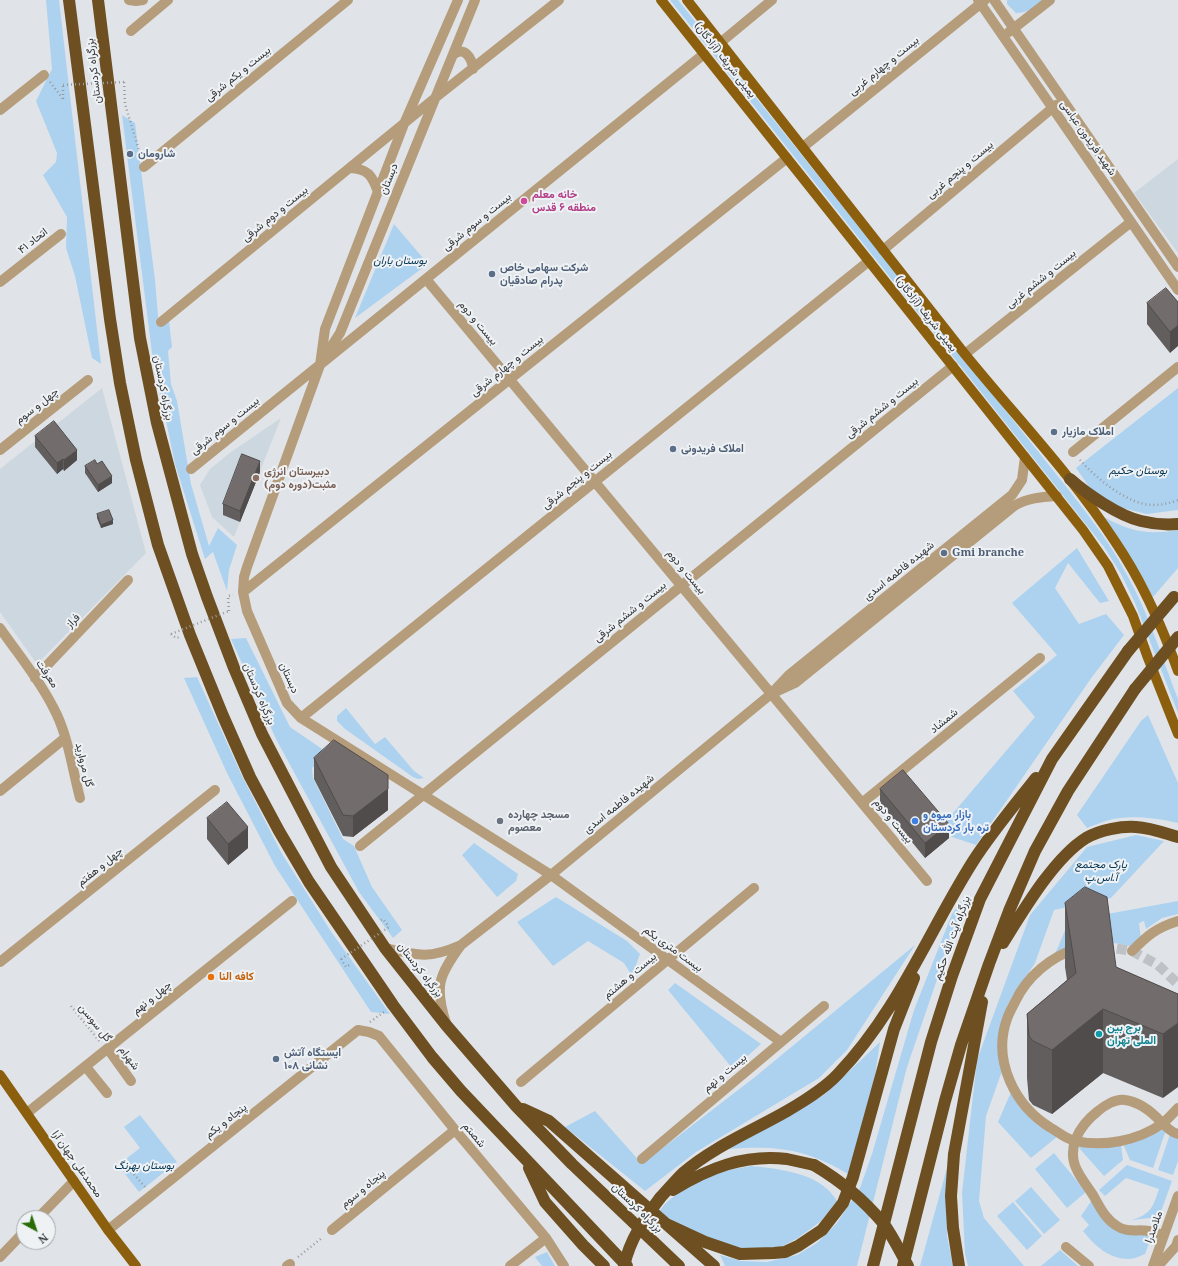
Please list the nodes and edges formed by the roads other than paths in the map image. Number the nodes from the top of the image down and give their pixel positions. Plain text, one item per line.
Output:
1 (69, 0) edge
2 (98, 0) edge
3 (129, 0) edge
4 (143, 0) edge
5 (168, 0) edge
6 (348, 0) edge
7 (458, 0) edge
8 (475, 0) edge
9 (559, 0) edge
10 (662, 0) edge
11 (687, 0) edge
12 (772, 0) edge
13 (994, 0) edge
14 (1050, 0) edge
15 (981, 1) edge
16 (1014, 29) junction
17 (131, 31) dead end
18 (1004, 37) junction
19 (720, 42) junction
20 (704, 54) junction
21 (453, 55) junction
22 (473, 69) junction
23 (44, 75) road end
24 (435, 98) junction
25 (1063, 100) junction
26 (1052, 108) junction
27 (0, 110) edge
28 (404, 124) junction
29 (803, 147) junction
30 (787, 158) junction
31 (144, 167) road end
32 (350, 168) junction
33 (1121, 185) junction
34 (378, 192) junction
35 (1110, 192) junction
36 (1131, 222) junction
37 (62, 234) dead end
38 (883, 250) junction
39 (869, 261) junction
40 (1178, 267) edge
41 (426, 279) junction
42 (0, 282) edge
43 (1178, 290) edge
44 (160, 322) dead end
45 (965, 354) junction
46 (320, 364) junction
47 (953, 366) junction
48 (1178, 367) edge
49 (509, 379) junction
50 (88, 380) dead end
51 (0, 450) edge
52 (1073, 452) road end
53 (1025, 457) junction
54 (191, 469) dead end
55 (1070, 479) junction
56 (594, 482) junction
57 (1057, 496) junction
58 (1015, 499) junction
59 (1178, 524) edge
60 (128, 580) dead end
61 (681, 586) junction
62 (243, 592) junction
63 (1176, 595) edge
64 (0, 628) edge
65 (1173, 640) edge
66 (1040, 658) dead end
67 (1178, 671) edge
68 (35, 678) junction
69 (771, 694) junction
70 (301, 718) junction
71 (1178, 734) edge
72 (65, 738) junction
73 (1052, 759) junction
74 (215, 790) dead end
75 (0, 791) edge
76 (424, 794) junction
77 (80, 798) dead end
78 (862, 803) junction
79 (1178, 837) edge
80 (360, 846) dead end
81 (551, 875) junction
82 (927, 881) dead end
83 (754, 888) dead end
84 (292, 901) dead end
85 (1178, 922) edge
86 (927, 944) junction
87 (461, 945) junction
88 (385, 948) junction
89 (1079, 948) edge
90 (1132, 951) dead end
91 (668, 960) junction
92 (0, 962) edge
93 (989, 964) junction
94 (824, 1006) dead end
95 (446, 1025) junction
96 (358, 1030) joint
97 (781, 1042) junction
98 (107, 1050) junction
99 (86, 1067) junction
100 (0, 1075) edge
101 (131, 1081) dead end
102 (521, 1082) dead end
103 (107, 1093) dead end
104 (516, 1106) junction
105 (1178, 1108) edge
106 (27, 1113) junction
107 (1163, 1123) junction
108 (455, 1130) junction
109 (1178, 1134) edge
110 (1075, 1141) junction
111 (642, 1159) dead end
112 (526, 1160) junction
113 (74, 1181) junction
114 (1178, 1196) edge
115 (660, 1198) junction
116 (46, 1210) edge
117 (664, 1223) junction
118 (108, 1230) junction
119 (332, 1230) road end
120 (1164, 1235) junction
121 (546, 1238) junction
122 (16, 1240) edge
123 (1178, 1240) edge
124 (1066, 1246) dead end
125 (0, 1257) edge
126 (136, 1266) edge
127 (510, 1266) edge
128 (564, 1266) edge
129 (604, 1266) edge
130 (624, 1266) edge
131 (627, 1266) edge
132 (679, 1266) edge
133 (714, 1266) edge
134 (874, 1266) edge
135 (903, 1266) edge
136 (908, 1266) edge
137 (959, 1266) edge
138 (1089, 1266) edge
139 (1153, 1266) edge
140 (1158, 1266) edge

1 - 112 highway, بزرگراه کردستان
2 - 88 highway, بزرگراه کردستان
3 - 4 street
5 - 17 street
6 - 31 street, بیست و یکم شرقی
7 - 28 street, دبستان
8 - 21 street, دبستان
9 - 22 street
10 - 20 main road, یمینی شریف (آزادگان)
11 - 19 main road, یمینی شریف (آزادگان)
12 - 19 street
13 - 16 street, شهید فریدون عباسی
14 - 16 street
15 - 18 street, شهید فریدون عباسی
15 - 29 street, بیست و چهارم غربی
16 - 18 street
16 - 25 street, شهید فریدون عباسی
18 - 26 street, شهید فریدون عباسی
19 - 29 main road, یمینی شریف (آزادگان)
20 - 30 main road, یمینی شریف (آزادگان)
20 - 41 street, بیست و سوم شرقی
21 - 22 street
21 - 24 street, دبستان
22 - 24 street
23 - 27 street
24 - 28 street, بیست و دوم شرقی
24 - 46 street, دبستان
25 - 26 street, بیست و پنجم غربی
25 - 33 street, شهید فریدون عباسی
26 - 35 street, شهید فریدون عباسی
26 - 38 street, بیست و پنجم غربی
28 - 32 street, بیست و دوم شرقی
28 - 34 street, دبستان
29 - 38 main road, یمینی شریف (آزادگان)
30 - 39 main road, یمینی شریف (آزادگان)
30 - 49 street, بیست و چهارم شرقی
32 - 34 street
32 - 44 street, بیست و دوم شرقی
33 - 35 street
33 - 40 street, شهید فریدون عباسی
34 - 46 street, دبستان
35 - 36 street, شهید فریدون عباسی
36 - 43 street, شهید فریدون عباسی
36 - 45 street, بیست و ششم غربی
37 - 42 street, اتحاد ۴۱
38 - 45 main road, یمینی شریف (آزادگان)
39 - 47 main road, یمینی شریف (آزادگان)
39 - 56 street, بیست و پنجم شرقی
41 - 46 street, بیست و سوم شرقی
41 - 49 street, بیست و دوم
45 - 55 main road, یمینی شریف (آزادگان)
46 - 54 street, بیست و سوم شرقی
46 - 62 street, دبستان
47 - 53 main road, یمینی شریف (آزادگان)
47 - 61 street, بیست و ششم شرقی
48 - 52 street
49 - 56 street, بیست و دوم
49 - 62 street, بیست و چهارم شرقی
50 - 51 street, چهل و سوم
53 - 57 main road, یمینی شریف (آزادگان)
53 - 58 street, شهیده فاطمه اسدی
55 - 59 highway
55 - 65 main road, یمینی شریف (آزادگان)
56 - 61 street, بیست و دوم
56 - 70 street, بیست و پنجم شرقی
57 - 58 street, شهیده فاطمه اسدی
57 - 71 main road, یمینی شریف (آزادگان)
58 - 69 street, شهیده فاطمه اسدی
60 - 68 street, فراز
61 - 69 street, بیست و دوم
61 - 76 street, بیست و ششم شرقی
62 - 70 street, دبستان
63 - 73 highway, بزرگراه آیت الله حکیم, bridge
64 - 68 street, معرفت
65 - 67 main road, یمینی شریف (آزادگان)
65 - 93 highway, bridge
66 - 78 street, شمشاد
68 - 72 street, معرفت
69 - 78 street, بیست و دوم
69 - 81 street, شهیده فاطمه اسدی
70 - 76 street, دبستان
72 - 75 street
72 - 77 street, گل مروارید
73 - 86 highway
73 - 134 highway, بزرگراه آیت الله حکیم
74 - 92 street, چهل و هفتم
76 - 80 street, بیست و ششم شرقی
76 - 81 street, دبستان
78 - 82 street, بیست و دوم
79 - 93 highway
81 - 87 street, شهیده فاطمه اسدی
81 - 91 street, بیست متری یکم
83 - 91 street, بیست و هشتم
84 - 98 street, چهل و نهم
85 - 90 street
86 - 115 highway
86 - 117 highway
87 - 88 street
87 - 95 street
88 - 95 highway, بزرگراه کردستان
89 - 110 street
91 - 97 street, بیست متری یکم
91 - 102 street, بیست و هشتم
93 - 135 highway
93 - 137 highway
94 - 97 street, بیست و نهم
95 - 104 highway, بزرگراه کردستان
96 - 108 street, شصتم
96 - 118 street, پنجاه و یکم
97 - 111 street, بیست و نهم
98 - 99 street, چهل و نهم
98 - 101 street, شهرام
99 - 103 street
99 - 106 street, چهل و نهم
100 - 106 main road, محمدعلی جهان آرا
104 - 117 highway
104 - 132 highway, بزرگراه کردستان
105 - 107 street
106 - 113 main road, محمدعلی جهان آرا
107 - 109 street
107 - 110 street
107 - 110 street
108 - 119 street, پنجاه و سوم
108 - 121 street, شصتم
110 - 120 street
112 - 129 highway
112 - 131 highway, بزرگراه کردستان
113 - 116 street
113 - 118 main road, محمدعلی جهان آرا
114 - 120 street, ملاصدرا
115 - 130 highway, bridge
115 - 136 highway, bridge
117 - 133 highway
118 - 126 main road, محمدعلی جهان آرا
120 - 139 street, ملاصدرا
121 - 127 street
121 - 128 street, شصتم
122 - 125 street
123 - 140 street
124 - 138 street

